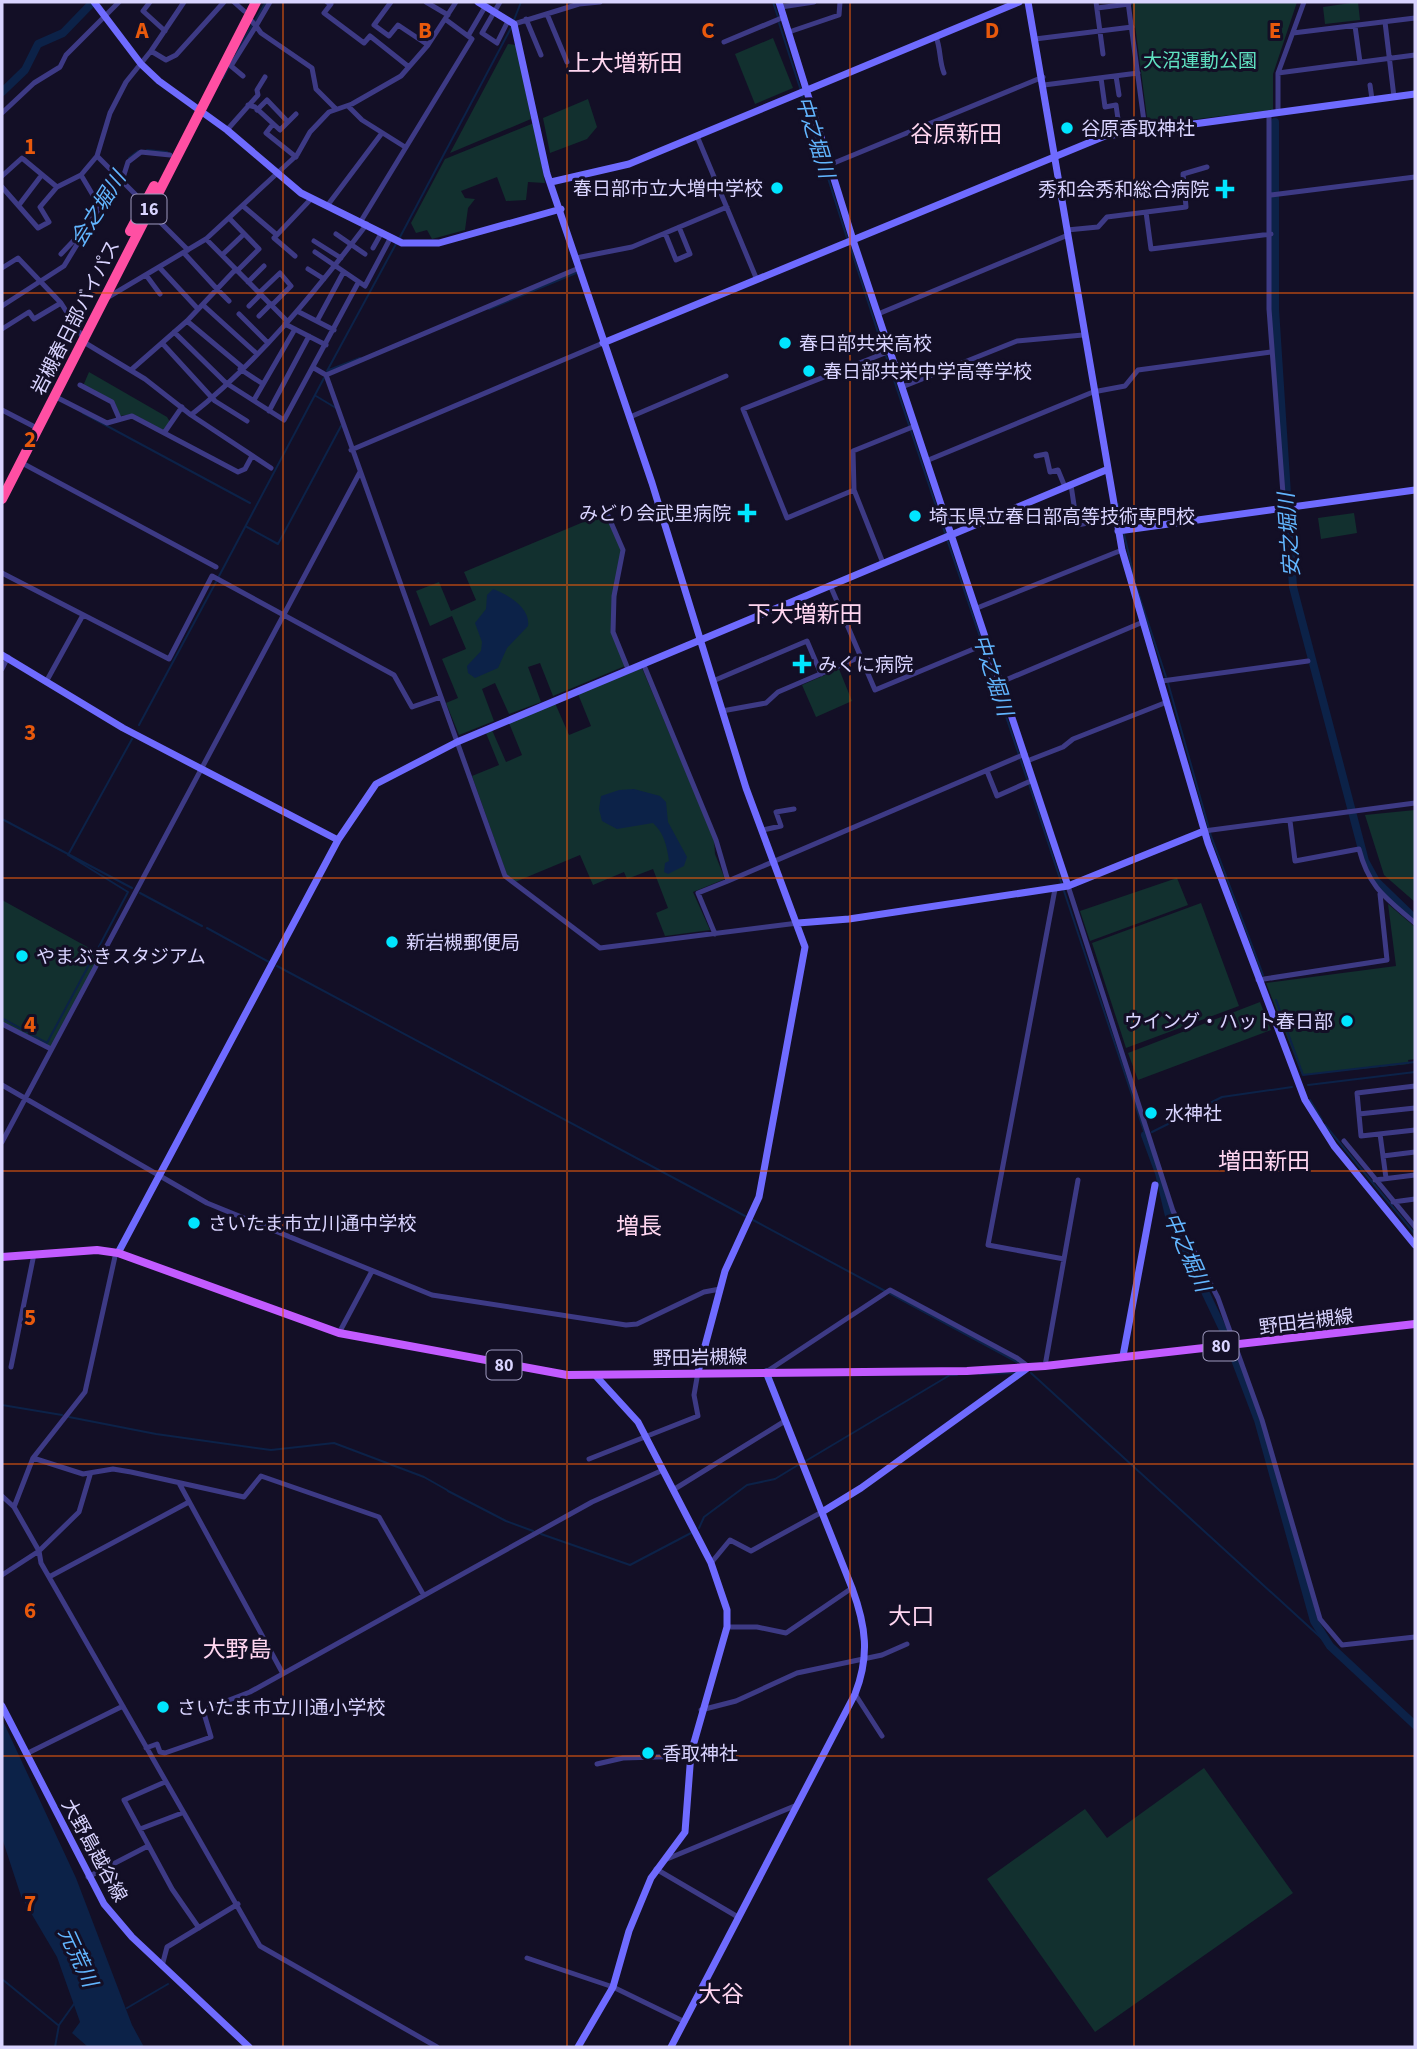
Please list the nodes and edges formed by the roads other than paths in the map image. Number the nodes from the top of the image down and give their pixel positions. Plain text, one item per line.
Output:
1 (119, 2) edge
2 (150, 2) edge
3 (184, 2) edge
4 (224, 2) edge
5 (234, 2) edge
6 (256, 2) edge
7 (270, 2) edge
8 (327, 2) edge
9 (391, 2) edge
10 (426, 2) edge
11 (456, 2) edge
12 (478, 2) edge
13 (500, 2) edge
14 (600, 2) edge
15 (814, 2) edge
16 (839, 2) edge
17 (1019, 2) edge
18 (1028, 2) edge
19 (1304, 2) edge
20 (95, 3) edge
21 (1128, 3) edge
22 (780, 4) edge
23 (1096, 5) edge
24 (485, 7) junction
25 (247, 10) edge
26 (494, 12) junction
27 (547, 14) junction
28 (105, 16) junction
29 (447, 17) junction
30 (780, 18) junction
31 (1415, 18) edge
32 (526, 19) junction
33 (511, 22) junction
34 (1385, 22) junction
35 (256, 26) junction
36 (1355, 26) junction
37 (1132, 27) junction
38 (165, 31) junction
39 (1100, 31) junction
40 (789, 32) junction
41 (1293, 33) junction
42 (468, 36) junction
43 (936, 37) junction
44 (1035, 39) junction
45 (724, 42) dead end
46 (428, 45) junction
47 (151, 51) junction
48 (1103, 54) dead end
49 (541, 55) dead end
50 (1415, 55) edge
51 (1389, 59) junction
52 (567, 62) dead end
53 (1360, 62) junction
54 (141, 64) junction
55 (409, 67) junction
56 (944, 73) dead end
57 (1138, 73) junction
58 (1278, 74) junction
59 (243, 76) dead end
60 (1116, 76) junction
61 (265, 77) dead end
62 (1101, 78) junction
63 (1044, 81) junction
64 (1370, 85) dead end
65 (806, 92) junction
66 (1415, 94) edge
67 (1119, 96) dead end
68 (1394, 97) junction
69 (1372, 99) junction
70 (247, 105) junction
71 (348, 106) junction
72 (335, 108) junction
73 (198, 109) junction
74 (257, 110) junction
75 (1274, 112) junction
76 (2, 113) edge
77 (296, 114) dead end
78 (288, 122) junction
79 (273, 124) junction
80 (1145, 129) junction
81 (227, 130) junction
82 (382, 133) junction
83 (1120, 133) junction
84 (697, 136) junction
85 (405, 147) junction
86 (170, 155) junction
87 (97, 156) junction
88 (1054, 156) junction
89 (296, 157) junction
90 (829, 165) junction
91 (1207, 167) dead end
92 (280, 172) junction
93 (81, 175) junction
94 (2, 176) edge
95 (41, 176) junction
96 (1415, 177) edge
97 (121, 179) junction
98 (551, 182) junction
99 (2, 187) edge
100 (57, 187) junction
101 (1270, 195) junction
102 (310, 200) junction
103 (99, 203) junction
104 (19, 205) junction
105 (243, 206) junction
106 (327, 206) junction
107 (727, 207) junction
108 (145, 209) junction
109 (561, 209) junction
110 (1146, 212) junction
111 (229, 218) junction
112 (364, 223) junction
113 (679, 227) junction
114 (382, 232) junction
115 (665, 233) junction
116 (1067, 233) junction
117 (244, 234) junction
118 (336, 234) dead end
119 (1271, 234) junction
120 (277, 235) junction
121 (391, 237) junction
122 (80, 238) junction
123 (206, 239) junction
124 (853, 240) junction
125 (314, 241) dead end
126 (351, 246) junction
127 (373, 248) dead end
128 (186, 251) junction
129 (315, 253) dead end
130 (61, 254) dead end
131 (365, 254) dead end
132 (222, 255) junction
133 (295, 256) dead end
134 (341, 258) junction
135 (576, 258) junction
136 (159, 267) junction
137 (264, 267) dead end
138 (334, 267) junction
139 (2, 268) edge
140 (579, 268) junction
141 (308, 269) dead end
142 (236, 270) junction
143 (343, 273) junction
144 (146, 275) junction
145 (324, 279) junction
146 (757, 280) junction
147 (44, 281) junction
148 (248, 282) junction
149 (358, 283) junction
150 (217, 289) junction
151 (160, 293) dead end
152 (260, 293) junction
153 (103, 300) junction
154 (229, 301) dead end
155 (61, 303) junction
156 (271, 304) junction
157 (2, 306) edge
158 (248, 306) dead end
159 (200, 307) junction
160 (297, 312) junction
161 (239, 314) dead end
162 (878, 314) junction
163 (259, 316) dead end
164 (187, 321) junction
165 (317, 321) junction
166 (286, 322) junction
167 (2, 329) edge
168 (295, 329) junction
169 (334, 330) junction
170 (174, 332) junction
171 (82, 335) junction
172 (1083, 335) junction
173 (309, 336) junction
174 (267, 342) junction
175 (162, 343) junction
176 (603, 343) junction
177 (326, 345) junction
178 (890, 351) junction
179 (1272, 352) junction
180 (256, 353) junction
181 (242, 368) junction
182 (314, 368) junction
183 (131, 370) junction
184 (326, 375) junction
185 (726, 376) dead end
186 (226, 383) junction
187 (263, 384) junction
188 (80, 385) dead end
189 (902, 387) junction
190 (1093, 392) junction
191 (54, 396) junction
192 (214, 397) junction
193 (254, 401) junction
194 (183, 407) junction
195 (2, 410) edge
196 (270, 411) junction
197 (191, 415) junction
198 (629, 417) junction
199 (119, 418) dead end
200 (247, 421) dead end
201 (33, 426) junction
202 (915, 426) junction
203 (164, 433) junction
204 (351, 450) junction
205 (252, 456) junction
206 (1036, 456) dead end
207 (926, 461) junction
208 (21, 463) junction
209 (271, 468) dead end
210 (1106, 470) junction
211 (360, 472) junction
212 (2, 486) edge
213 (1068, 486) junction
214 (1415, 489) edge
215 (854, 490) junction
216 (2, 499) edge
217 (1284, 507) junction
218 (606, 511) dead end
219 (1115, 518) junction
220 (1118, 531) junction
221 (953, 534) junction
222 (1122, 550) junction
223 (883, 563) junction
224 (216, 567) dead end
225 (2, 573) edge
226 (830, 585) junction
227 (977, 608) junction
228 (83, 615) junction
229 (283, 615) junction
230 (1143, 622) junction
231 (700, 639) junction
232 (984, 644) junction
233 (5, 656) edge
234 (860, 657) junction
235 (1308, 661) dead end
236 (643, 663) junction
237 (2, 669) edge
238 (628, 669) junction
239 (821, 674) junction
240 (1165, 680) junction
241 (713, 681) junction
242 (46, 682) junction
243 (1001, 682) junction
244 (441, 696) junction
245 (1167, 702) junction
246 (722, 712) junction
247 (457, 742) junction
248 (1026, 758) junction
249 (201, 770) junction
250 (986, 771) junction
251 (1033, 780) junction
252 (1415, 803) edge
253 (794, 809) dead end
254 (1290, 821) junction
255 (763, 830) junction
256 (1208, 831) junction
257 (338, 840) junction
258 (774, 861) junction
259 (728, 881) junction
260 (1062, 887) junction
261 (1380, 894) junction
262 (798, 923) junction
263 (1415, 923) edge
264 (715, 934) junction
265 (1258, 980) junction
266 (2, 1024) edge
267 (51, 1049) junction
268 (2, 1085) edge
269 (1415, 1086) edge
270 (25, 1098) junction
271 (1415, 1108) edge
272 (1359, 1114) junction
273 (1415, 1130) edge
274 (1380, 1134) junction
275 (1344, 1141) dead end
276 (2, 1142) edge
277 (1415, 1152) edge
278 (1383, 1156) junction
279 (1415, 1175) edge
280 (159, 1177) junction
281 (1386, 1178) junction
282 (1078, 1180) dead end
283 (1375, 1180) junction
284 (1155, 1185) dead end
285 (1415, 1199) edge
286 (1394, 1202) junction
287 (1414, 1224) edge
288 (1415, 1245) edge
289 (117, 1252) junction
290 (34, 1254) junction
291 (2, 1257) edge
292 (1064, 1259) junction
293 (372, 1271) junction
294 (720, 1289) junction
295 (1415, 1324) edge
296 (339, 1334) junction
297 (1235, 1345) junction
298 (1124, 1356) junction
299 (1045, 1366) junction
300 (10, 1367) dead end
301 (1027, 1368) junction
302 (698, 1372) junction
303 (766, 1372) junction
304 (595, 1375) junction
305 (785, 1421) junction
306 (646, 1436) junction
307 (33, 1458) junction
308 (589, 1459) dead end
309 (663, 1470) junction
310 (90, 1475) junction
311 (179, 1483) junction
312 (673, 1490) junction
313 (2, 1496) edge
314 (189, 1502) junction
315 (14, 1507) junction
316 (821, 1512) junction
317 (39, 1551) junction
318 (711, 1563) junction
319 (2, 1575) edge
320 (49, 1577) junction
321 (852, 1588) junction
322 (422, 1594) junction
323 (727, 1627) junction
324 (1415, 1637) edge
325 (907, 1643) dead end
326 (866, 1659) junction
327 (282, 1672) junction
328 (855, 1694) junction
329 (2, 1706) edge
330 (123, 1706) junction
331 (701, 1710) junction
332 (882, 1736) dead end
333 (146, 1748) junction
334 (26, 1754) junction
335 (690, 1756) junction
336 (597, 1764) dead end
337 (165, 1782) junction
338 (797, 1804) junction
339 (182, 1813) junction
340 (140, 1829) junction
341 (148, 1846) junction
342 (664, 1860) junction
343 (656, 1869) junction
344 (88, 1877) junction
345 (238, 1904) junction
346 (738, 1917) junction
347 (199, 1927) junction
348 (527, 1958) dead end
349 (162, 1966) junction
350 (613, 1987) junction
351 (685, 2022) junction
352 (249, 2047) edge
353 (438, 2047) edge
354 (578, 2047) edge
355 (671, 2047) edge

1 - 28 street
2 - 38 street
3 - 38 street
4 - 47 street
5 - 25 street
6 - 25 highway, 岩槻春日部バイパス / 16
7 - 35 street
8 - 55 street
9 - 46 street
10 - 29 street
11 - 29 street
12 - 24 street
13 - 26 street
14 - 27 street
15 - 22 street
16 - 40 street
17 - 43 street
18 - 44 street
19 - 41 street
20 - 28 street
21 - 23 street
21 - 37 street
22 - 30 street
23 - 39 street
24 - 26 street
24 - 42 street
25 - 35 street
25 - 73 highway, 岩槻春日部バイパス / 16
26 - 33 street
26 - 33 street
27 - 32 street
27 - 52 street
28 - 54 street
28 - 76 street
29 - 42 street
29 - 46 street
30 - 40 street
30 - 45 street
31 - 34 street
32 - 33 street
32 - 49 street
33 - 98 street
34 - 36 street
34 - 51 street
35 - 59 street
35 - 72 street
36 - 41 street
36 - 53 street
37 - 39 street
37 - 57 street
38 - 47 street
39 - 44 street
39 - 48 street
40 - 65 street
41 - 58 street
42 - 85 street
43 - 56 street
43 - 65 street
44 - 63 street
46 - 55 street
47 - 54 street
50 - 51 street
51 - 53 street
51 - 68 street
53 - 58 street
54 - 73 street
54 - 87 street
55 - 71 street
57 - 60 street
57 - 80 street
58 - 75 street
60 - 62 street
60 - 67 street
61 - 70 street
62 - 63 street
62 - 83 street
63 - 88 street
63 - 90 street
64 - 69 street
65 - 84 street
65 - 90 street
66 - 68 street
68 - 69 street
69 - 75 street
70 - 74 street
70 - 81 street
71 - 72 street
71 - 82 street
72 - 89 street
73 - 81 street
73 - 86 highway, 岩槻春日部バイパス / 16
73 - 108 highway, 岩槻春日部バイパス / 16
74 - 78 street
74 - 79 street
75 - 80 street
75 - 101 street
77 - 78 street
78 - 79 street
79 - 89 street
80 - 83 street
81 - 92 street
82 - 85 street
82 - 106 street
83 - 88 street
84 - 98 street
84 - 107 street
85 - 112 street
86 - 97 street
86 - 108 highway, 岩槻春日部バイパス / 16
87 - 93 street
87 - 97 street
88 - 116 street
88 - 124 street
89 - 92 street
90 - 124 street
91 - 110 street
92 - 102 street
92 - 105 street
93 - 100 street
93 - 103 street
94 - 95 street
95 - 100 street
95 - 104 street
96 - 101 street
97 - 103 street
97 - 108 street
98 - 109 street
99 - 104 street
100 - 104 street
101 - 119 street
102 - 106 street
102 - 120 street
103 - 122 street
105 - 111 street
105 - 120 street
106 - 112 street
107 - 113 street
107 - 146 street
108 - 128 street
108 - 153 highway, 岩槻春日部バイパス / 16
108 - 171 highway, 岩槻春日部バイパス / 16
109 - 121 street
109 - 135 street
110 - 116 street
110 - 119 street
111 - 117 street
111 - 123 street
112 - 114 street
112 - 126 street
113 - 115 street
113 - 115 street
114 - 121 street
114 - 127 street
115 - 135 street
116 - 162 street
116 - 172 street
117 - 132 street
117 - 142 street
118 - 126 street
119 - 179 street
120 - 133 street
121 - 149 street
122 - 130 street
122 - 147 street
123 - 128 street
123 - 132 street
124 - 146 street
124 - 162 street
125 - 134 street
126 - 131 street
126 - 134 street
128 - 136 street
128 - 150 street
129 - 138 street
132 - 142 street
134 - 138 street
135 - 140 street
136 - 144 street
136 - 159 street
137 - 148 street
138 - 143 street
138 - 145 street
139 - 147 street
140 - 176 street
140 - 184 street
141 - 145 street
142 - 148 street
142 - 150 street
143 - 149 street
143 - 165 street
144 - 151 street
144 - 153 street
145 - 160 street
146 - 176 street
147 - 155 street
147 - 157 street
148 - 152 street
149 - 169 street
150 - 154 street
150 - 159 street
152 - 156 street
152 - 156 street
152 - 158 street
153 - 171 highway, 岩槻春日部バイパス / 16
155 - 167 street
155 - 171 street
156 - 163 street
156 - 166 street
159 - 164 street
159 - 180 street
160 - 165 street
160 - 166 street
161 - 174 street
162 - 178 street
164 - 170 street
164 - 181 street
165 - 169 street
166 - 168 street
166 - 174 street
168 - 173 street
168 - 187 street
169 - 177 street
170 - 175 street
170 - 186 street
171 - 183 street
171 - 191 highway, 岩槻春日部バイパス / 16
171 - 201 highway, 岩槻春日部バイパス / 16
172 - 189 street
172 - 190 street
173 - 177 street
173 - 196 street
174 - 180 street
175 - 183 street
175 - 192 street
176 - 198 street
176 - 204 street
177 - 182 street
178 - 189 street
178 - 215 street
179 - 190 street
179 - 217 street
180 - 181 street
181 - 186 street
181 - 187 street
182 - 184 street
182 - 196 street
183 - 194 street
184 - 204 street
185 - 198 street
186 - 192 street
186 - 193 street
187 - 193 street
188 - 199 street
189 - 202 street
190 - 207 street
190 - 210 street
191 - 203 street
191 - 208 highway, 岩槻春日部バイパス / 16
192 - 197 street
192 - 200 street
193 - 196 street
194 - 197 street
194 - 203 street
195 - 201 street
197 - 205 street
198 - 231 street
201 - 212 highway, 岩槻春日部バイパス / 16
202 - 207 street
202 - 215 street
203 - 205 street
204 - 211 street
205 - 209 street
206 - 213 street
207 - 221 street
208 - 216 highway, 岩槻春日部バイパス / 16
208 - 224 street
210 - 213 street
210 - 219 street
211 - 229 street
211 - 244 street
213 - 219 street
213 - 221 street
214 - 217 street
215 - 223 street
217 - 220 street
218 - 238 street
219 - 220 street
220 - 222 street
221 - 223 street
221 - 227 street
222 - 227 street
222 - 230 street
223 - 226 street
225 - 228 street
226 - 231 street
226 - 234 street
227 - 232 street
228 - 229 street
228 - 242 street
229 - 244 street
229 - 249 street
230 - 240 street
230 - 243 street
231 - 236 street
231 - 241 street
232 - 234 street
232 - 243 street
233 - 237 street
233 - 242 street
234 - 239 street
235 - 240 street
236 - 238 street
236 - 259 street
238 - 247 street
239 - 241 street
239 - 246 street
240 - 245 street
241 - 246 street
242 - 249 street
243 - 248 street
244 - 247 street
245 - 248 street
245 - 256 street
246 - 255 street
247 - 257 street
247 - 264 street
248 - 250 street
248 - 251 street
249 - 257 street
249 - 267 street
250 - 251 street
250 - 258 street
251 - 260 street
252 - 254 street
253 - 255 street
254 - 256 street
254 - 261 street
255 - 258 street
256 - 260 street
256 - 265 street
257 - 280 street
258 - 259 street
258 - 262 street
259 - 264 street
260 - 262 street
260 - 292 street
260 - 297 street
261 - 263 street
261 - 265 street
262 - 264 street
262 - 294 street
265 - 288 street
266 - 267 street
267 - 270 street
268 - 270 street
269 - 272 street
270 - 276 street
270 - 280 street
271 - 272 street
272 - 274 street
273 - 274 street
274 - 278 street
275 - 283 street
277 - 278 street
278 - 281 street
279 - 281 street
280 - 289 street
280 - 293 street
281 - 283 street
282 - 292 street
283 - 286 street
284 - 298 street
285 - 286 street
286 - 287 street
289 - 290 main road, 野田岩槻線 / 80
289 - 296 main road, 野田岩槻線 / 80
289 - 307 street
290 - 291 main road, 野田岩槻線 / 80
290 - 300 street
292 - 299 street
293 - 294 street
293 - 296 street
294 - 302 street
295 - 297 main road, 野田岩槻線 / 80
296 - 304 main road, 野田岩槻線 / 80
297 - 298 main road, 野田岩槻線 / 80
297 - 324 street
298 - 299 main road, 野田岩槻線 / 80
299 - 301 main road, 野田岩槻線 / 80
301 - 303 main road, 野田岩槻線 / 80
301 - 303 street
301 - 316 street
302 - 303 main road, 野田岩槻線 / 80
302 - 304 main road, 野田岩槻線 / 80
302 - 306 street
303 - 305 street
304 - 306 street
305 - 312 street
305 - 316 street
306 - 308 street
306 - 309 street
307 - 310 street
307 - 315 street
309 - 312 street
309 - 322 street
310 - 311 street
310 - 317 street
311 - 314 street
311 - 322 street
312 - 318 street
313 - 315 street
314 - 320 street
314 - 327 street
315 - 317 street
316 - 318 street
316 - 321 street
317 - 319 street
317 - 320 street
318 - 323 street
320 - 330 street
321 - 323 street
321 - 326 street
322 - 327 street
323 - 331 street
325 - 326 street
326 - 328 street
326 - 331 street
327 - 333 street
328 - 332 street
328 - 338 street
329 - 334 street, 大野島越谷線
330 - 333 street
330 - 334 street
331 - 335 street
333 - 337 street
334 - 344 street, 大野島越谷線
335 - 336 street
335 - 342 street
337 - 339 street
337 - 340 street
338 - 342 street
338 - 346 street
339 - 340 street
339 - 345 street
340 - 341 street
341 - 344 street
341 - 347 street
342 - 343 street
343 - 346 street
343 - 350 street
344 - 349 street, 大野島越谷線
345 - 347 street
345 - 353 street
346 - 351 street
347 - 349 street
348 - 350 street
349 - 352 street, 大野島越谷線
350 - 351 street
350 - 354 street
351 - 355 street

